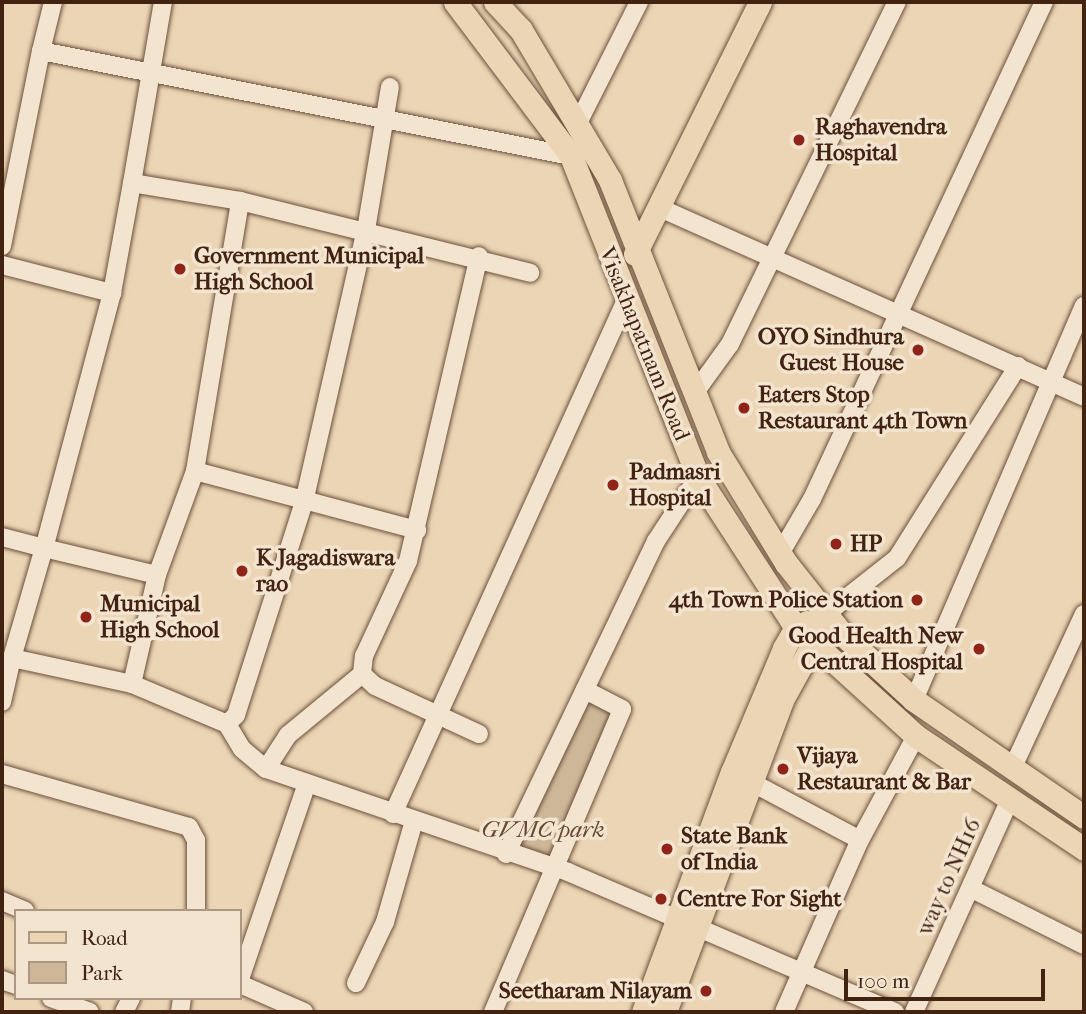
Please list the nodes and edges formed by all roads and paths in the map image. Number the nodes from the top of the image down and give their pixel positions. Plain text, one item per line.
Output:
1 (53, 2) edge
2 (163, 2) edge
3 (455, 2) edge
4 (495, 2) edge
5 (639, 2) edge
6 (760, 2) edge
7 (897, 2) edge
8 (1044, 2) edge
9 (41, 51) junction
10 (153, 71) junction
11 (390, 87) dead end
12 (383, 119) junction
13 (578, 125) junction
14 (570, 156) junction
15 (132, 183) junction
16 (240, 201) junction
17 (660, 208) junction
18 (366, 230) junction
19 (2, 246) edge
20 (635, 254) junction
21 (479, 256) junction
22 (772, 259) junction
23 (2, 263) edge
24 (530, 273) dead end
25 (112, 293) junction
26 (626, 299) junction
27 (1084, 306) edge
28 (898, 309) junction
29 (1018, 366) junction
30 (1051, 383) junction
31 (696, 391) junction
32 (1084, 397) edge
33 (195, 471) junction
34 (698, 477) junction
35 (304, 502) junction
36 (417, 530) junction
37 (2, 537) edge
38 (44, 548) junction
39 (781, 552) junction
40 (157, 575) junction
41 (826, 614) junction
42 (1084, 614) edge
43 (796, 627) junction
44 (814, 645) junction
45 (12, 658) junction
46 (362, 674) junction
47 (132, 684) junction
48 (584, 690) junction
49 (914, 700) junction
50 (2, 702) edge
51 (439, 714) junction
52 (227, 724) junction
53 (479, 734) dead end
54 (916, 736) junction
55 (266, 769) junction
56 (1012, 769) junction
57 (2, 774) edge
58 (751, 782) junction
59 (307, 783) junction
60 (1010, 799) junction
61 (393, 814) junction
62 (1084, 817) edge
63 (415, 821) junction
64 (860, 840) junction
65 (1084, 849) edge
66 (506, 854) junction
67 (553, 868) junction
68 (972, 889) junction
69 (2, 901) edge
70 (20, 909) edge
71 (196, 909) edge
72 (688, 923) junction
73 (1084, 945) edge
74 (242, 973) edge
75 (802, 975) junction
76 (356, 983) dead end
77 (242, 985) edge
78 (57, 1000) edge
79 (90, 1012) edge
80 (304, 1012) edge
81 (493, 1012) edge
82 (643, 1012) edge
83 (665, 1012) edge
84 (784, 1012) edge
85 (895, 1012) edge
86 (914, 1012) edge

1 - 9 street
2 - 10 street
3 - 14 main road, Visakhapatnam Road
4 - 13 main road
5 - 13 street
6 - 17 main road
7 - 22 street
8 - 28 street
9 - 10 street
9 - 19 street
10 - 12 street
10 - 15 street
11 - 12 street
12 - 14 street
12 - 18 street
13 - 20 main road
14 - 26 main road, Visakhapatnam Road
15 - 16 street
15 - 25 street
16 - 18 street
16 - 33 street
17 - 20 main road
17 - 22 street
18 - 21 street
18 - 35 street
19 - 23 street
20 - 31 main road
21 - 24 street
21 - 36 street
22 - 28 street
22 - 31 street
23 - 25 street
25 - 38 street
26 - 34 main road, Visakhapatnam Road
26 - 51 street
27 - 30 street
28 - 29 street
28 - 39 street
29 - 30 street
29 - 41 street
30 - 32 street
30 - 49 street
31 - 39 main road
33 - 35 street
33 - 40 street
34 - 43 main road, Visakhapatnam Road
34 - 48 street
35 - 36 street
35 - 52 street
36 - 46 street
37 - 38 street
38 - 40 street
38 - 45 street
39 - 41 main road
40 - 47 street
41 - 43 main road
41 - 44 main road
41 - 49 main road
42 - 56 street
43 - 44 main road, Visakhapatnam Road
43 - 72 main road
44 - 54 main road, Visakhapatnam Road
44 - 58 main road
45 - 47 street
45 - 50 street
46 - 51 street
46 - 55 street
47 - 52 street
48 - 66 street
48 - 67 street
49 - 56 main road
51 - 53 street
51 - 61 street
52 - 55 street
54 - 60 main road, Visakhapatnam Road
54 - 64 street
55 - 59 street
56 - 62 main road
57 - 71 street
58 - 64 street
58 - 72 main road
59 - 61 street
59 - 74 street
60 - 65 main road, Visakhapatnam Road
60 - 68 street, way to NH16
61 - 63 street
63 - 66 street
63 - 76 street
64 - 75 street
66 - 67 street
67 - 72 street
67 - 81 street
68 - 73 street
68 - 86 street, way to NH16
69 - 70 street
72 - 75 street
72 - 82 main road
72 - 83 main road
75 - 84 street
75 - 85 street
77 - 80 street
78 - 79 street

